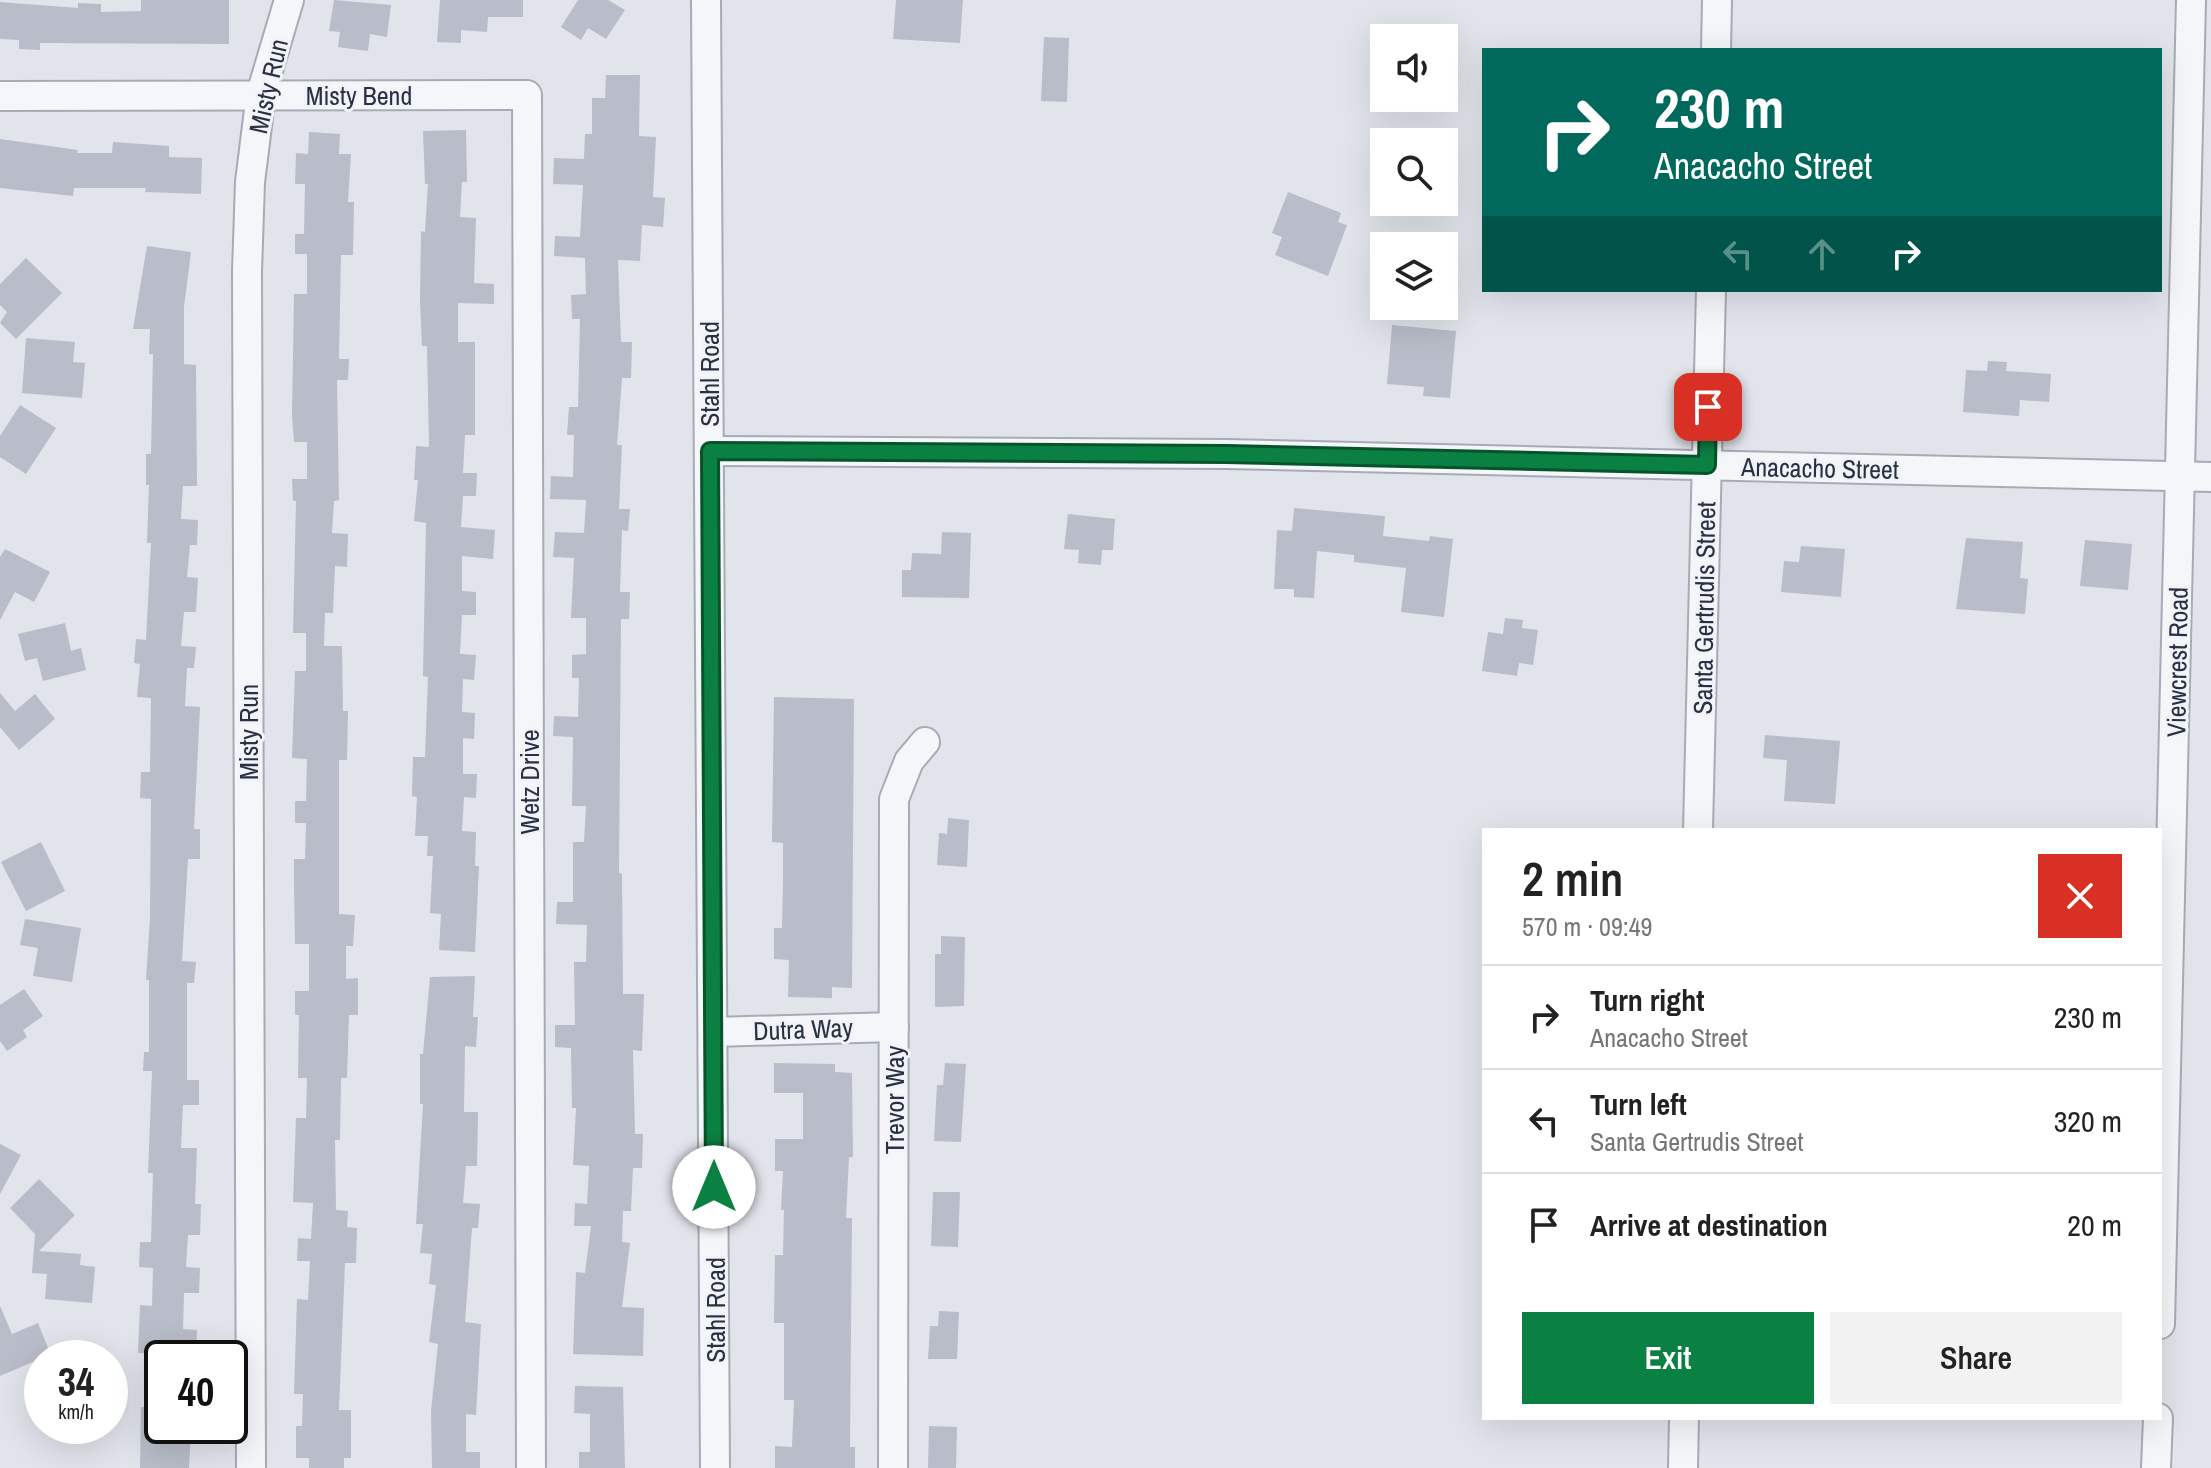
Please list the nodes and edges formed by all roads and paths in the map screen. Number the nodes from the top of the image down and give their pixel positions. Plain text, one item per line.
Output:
1 (289, 0) edge
2 (706, 0) edge
3 (1717, 0) edge
4 (2191, 0) edge
5 (1716, 48) edge
6 (261, 94) junction
7 (527, 95) joint
8 (0, 96) edge
9 (1711, 292) edge
10 (710, 451) junction
11 (1707, 465) junction
12 (2181, 477) junction
13 (2211, 477) edge
14 (925, 742) dead end
15 (1698, 828) edge
16 (894, 1027) junction
17 (713, 1032) junction
18 (2162, 1243) edge
19 (1684, 1420) edge
20 (2158, 1420) edge
21 (251, 1468) edge
22 (531, 1468) edge
23 (715, 1468) edge
24 (893, 1468) edge
25 (1683, 1468) edge
26 (2156, 1468) edge

1 - 6 street, Misty Run
2 - 10 street, Stahl Road
3 - 5 street
4 - 12 street, Viewcrest Road
6 - 7 street, Misty Bend
6 - 8 street, Misty Bend
6 - 21 street, Misty Run
7 - 22 street, Wetz Drive
9 - 11 street, Santa Gertrudis Street
10 - 11 street, Anacacho Street
10 - 17 street, Stahl Road
11 - 12 street, Anacacho Street
11 - 15 street, Santa Gertrudis Street
12 - 13 street, Anacacho Street
12 - 18 street, Viewcrest Road
14 - 16 street, Trevor Way
16 - 17 street, Dutra Way
16 - 24 street, Trevor Way
17 - 23 street, Stahl Road
19 - 25 street
20 - 26 street

